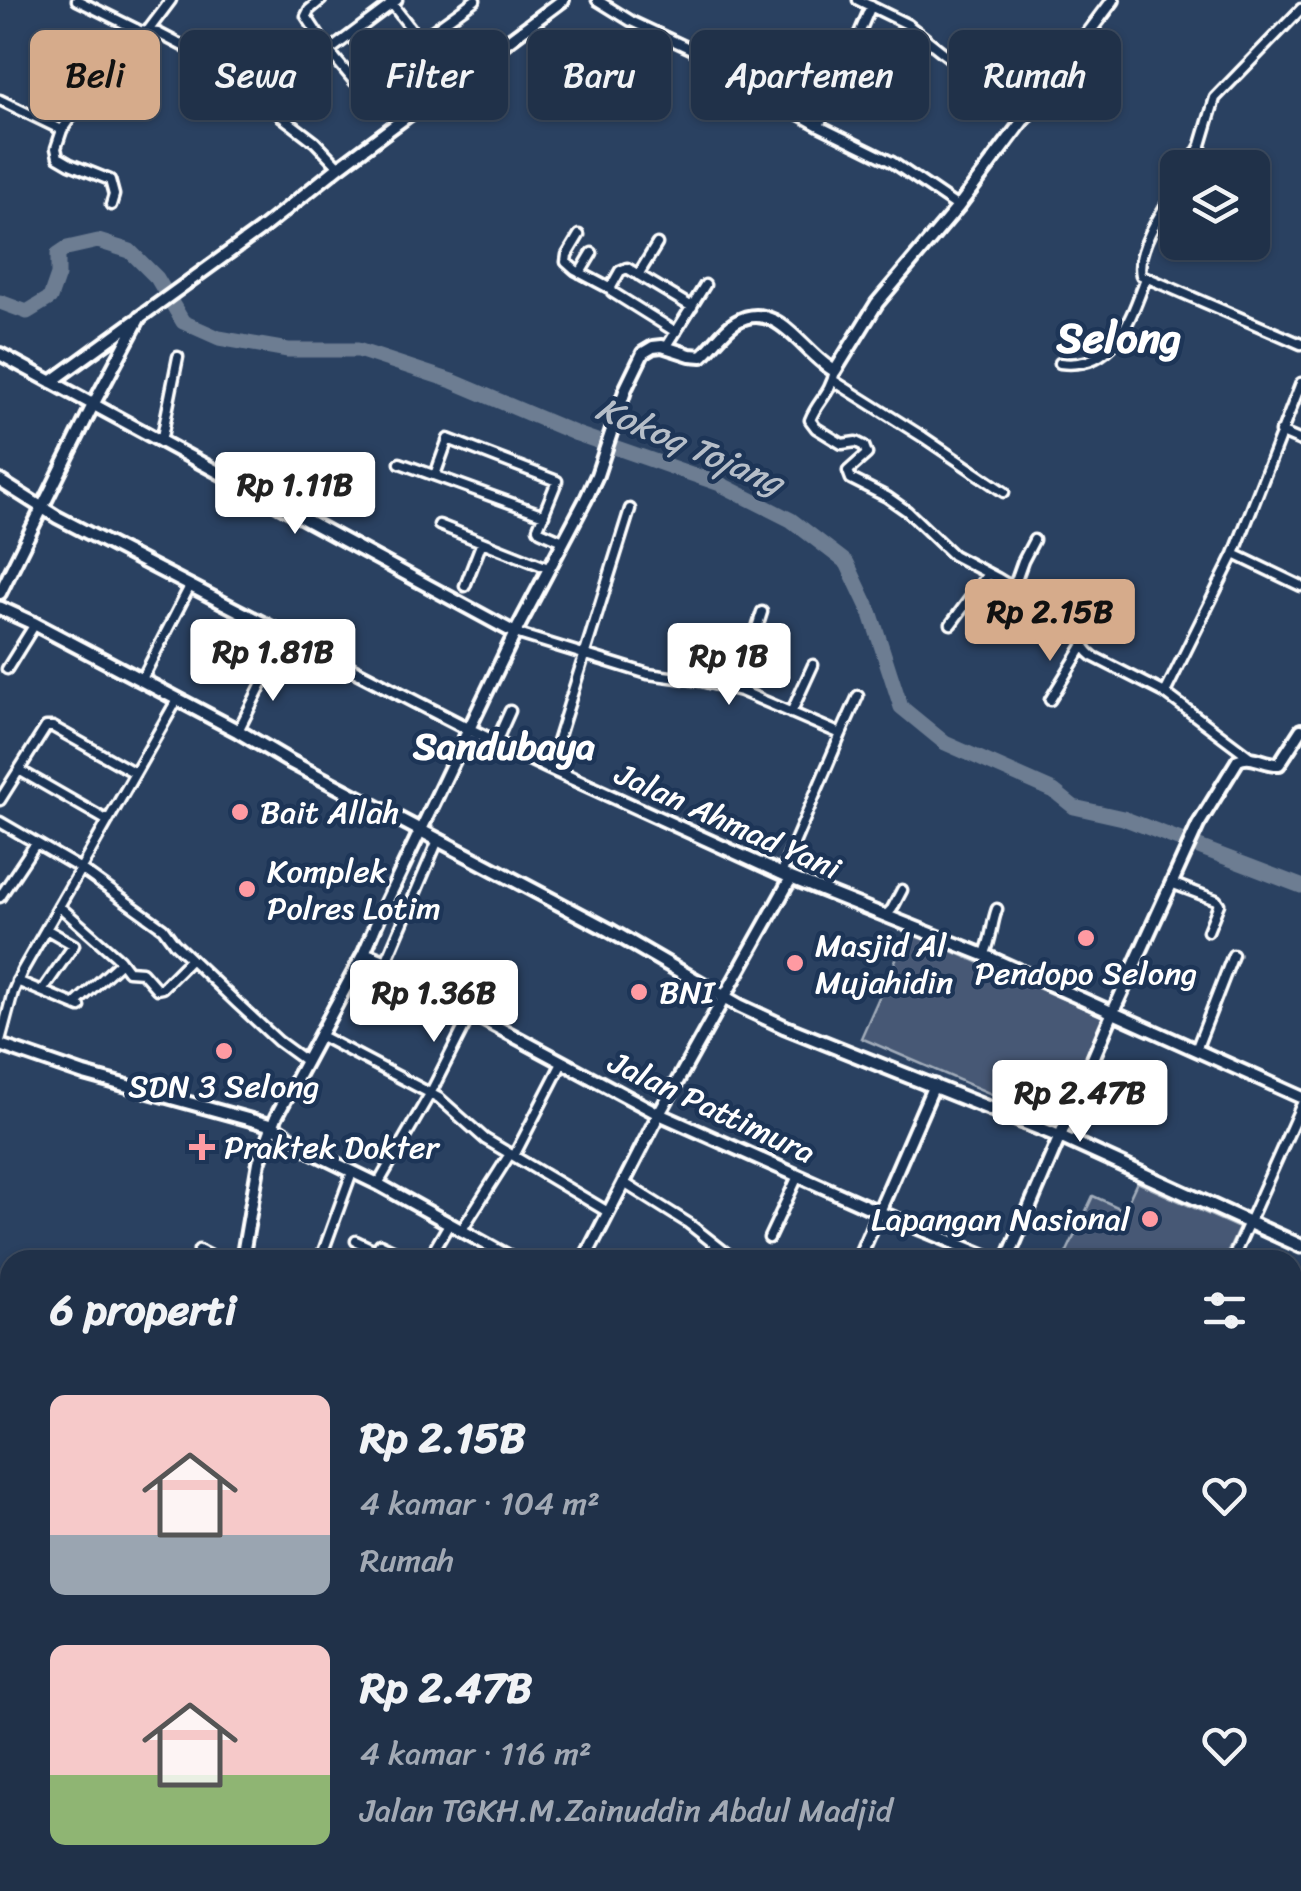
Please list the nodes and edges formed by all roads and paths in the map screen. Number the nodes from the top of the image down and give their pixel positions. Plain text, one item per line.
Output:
1 (77, 0) edge
2 (171, 0) edge
3 (322, 0) edge
4 (475, 0) edge
5 (563, 0) edge
6 (597, 0) edge
7 (858, 0) edge
8 (1113, 0) edge
9 (392, 1) edge
10 (870, 6) junction
11 (1301, 9) edge
12 (136, 29) junction
13 (140, 30) edge
14 (148, 30) edge
15 (316, 30) edge
16 (412, 30) edge
17 (436, 30) edge
18 (649, 30) edge
19 (1090, 30) edge
20 (160, 34) edge
21 (671, 40) edge
22 (508, 41) edge
23 (331, 50) edge
24 (331, 52) edge
25 (949, 57) edge
26 (351, 77) edge
27 (0, 100) edge
28 (401, 120) edge
29 (1023, 120) edge
30 (820, 126) junction
31 (62, 130) junction
32 (1197, 150) edge
33 (339, 167) junction
34 (111, 206) dead end
35 (958, 207) junction
36 (1160, 219) edge
37 (579, 235) dead end
38 (656, 244) dead end
39 (592, 253) dead end
40 (580, 272) junction
41 (638, 274) junction
42 (1146, 278) junction
43 (705, 285) dead end
44 (610, 289) junction
45 (692, 307) junction
46 (145, 314) junction
47 (676, 332) junction
48 (1301, 344) edge
49 (668, 346) junction
50 (0, 354) edge
51 (178, 356) dead end
52 (1060, 363) dead end
53 (834, 376) junction
54 (51, 382) junction
55 (1301, 382) edge
56 (93, 405) junction
57 (1280, 432) junction
58 (1301, 441) edge
59 (161, 442) junction
60 (400, 464) dead end
61 (434, 475) junction
62 (0, 481) edge
63 (1004, 492) dead end
64 (41, 508) junction
65 (630, 509) dead end
66 (544, 515) junction
67 (439, 525) dead end
68 (1034, 540) dead end
69 (563, 541) junction
70 (482, 542) junction
71 (1234, 554) junction
72 (548, 568) junction
73 (988, 574) junction
74 (190, 586) junction
75 (465, 586) dead end
76 (1301, 586) edge
77 (1013, 588) junction
78 (0, 593) edge
79 (0, 608) edge
80 (762, 612) dead end
81 (35, 624) junction
82 (951, 624) dead end
83 (515, 633) junction
84 (1082, 646) junction
85 (586, 656) junction
86 (274, 660) dead end
87 (813, 665) dead end
88 (7, 669) dead end
89 (142, 681) junction
90 (741, 692) junction
91 (1165, 693) junction
92 (858, 696) dead end
93 (177, 700) junction
94 (1050, 700) dead end
95 (510, 711) dead end
96 (791, 712) junction
97 (470, 730) junction
98 (1301, 730) edge
99 (238, 731) junction
100 (840, 734) junction
101 (496, 742) junction
102 (1250, 757) junction
103 (550, 768) junction
104 (20, 770) junction
105 (135, 773) junction
106 (0, 800) edge
107 (0, 822) edge
108 (108, 822) junction
109 (422, 832) junction
110 (438, 840) junction
111 (36, 843) junction
112 (81, 869) junction
113 (786, 876) junction
114 (1174, 878) junction
115 (902, 890) dead end
116 (0, 898) edge
117 (60, 906) junction
118 (997, 909) dead end
119 (885, 916) junction
120 (46, 929) junction
121 (1208, 931) dead end
122 (364, 953) junction
123 (984, 955) junction
124 (1233, 956) dead end
125 (191, 959) junction
126 (122, 962) junction
127 (386, 962) junction
128 (17, 981) junction
129 (42, 991) junction
130 (722, 998) junction
131 (1113, 1012) junction
132 (472, 1013) junction
133 (320, 1035) junction
134 (0, 1043) edge
135 (1196, 1050) junction
136 (304, 1060) junction
137 (562, 1062) junction
138 (934, 1084) junction
139 (430, 1094) junction
140 (1301, 1097) edge
141 (1301, 1106) edge
142 (659, 1114) junction
143 (273, 1126) junction
144 (1061, 1137) junction
145 (512, 1155) junction
146 (352, 1172) junction
147 (798, 1176) junction
148 (624, 1183) junction
149 (378, 1184) junction
150 (877, 1211) junction
151 (608, 1212) junction
152 (1249, 1222) junction
153 (448, 1224) junction
154 (462, 1232) junction
155 (770, 1238) dead end
156 (356, 1241) dead end
157 (1301, 1246) edge
158 (244, 1250) edge
159 (324, 1250) edge
160 (375, 1250) joint
161 (392, 1250) edge
162 (434, 1250) edge
163 (496, 1250) edge
164 (589, 1250) edge
165 (723, 1250) edge
166 (862, 1250) edge
167 (972, 1250) edge
168 (1011, 1250) edge
169 (1236, 1250) edge

1 - 12 street
2 - 14 street
3 - 15 street
4 - 17 street
5 - 22 street
6 - 18 street
7 - 10 street
8 - 19 street
9 - 16 street
9 - 23 street
10 - 25 street
10 - 30 street
11 - 32 street
12 - 13 street
12 - 31 street
20 - 33 street
21 - 30 street
24 - 26 street
27 - 31 street
28 - 33 street
29 - 35 street
30 - 35 street
31 - 34 street
33 - 46 street
35 - 53 street
36 - 42 street
37 - 40 street
38 - 41 street
39 - 40 street
40 - 44 street
41 - 44 street
41 - 45 street
42 - 48 street
42 - 52 street
43 - 45 street
44 - 47 street
45 - 47 street
46 - 54 street
46 - 56 street
47 - 49 street
49 - 53 street
49 - 69 street
50 - 54 street
51 - 59 street
53 - 63 street
53 - 73 street
54 - 56 street
55 - 57 street
56 - 59 street
56 - 64 street
57 - 58 street
57 - 71 street
59 - 83 street
60 - 61 street
61 - 66 street
61 - 66 street
62 - 64 street, Jalan Ahmad Yani
64 - 74 street, Jalan Ahmad Yani
64 - 78 street
65 - 85 street
66 - 69 street
67 - 70 street
68 - 77 street
69 - 72 street
70 - 72 street
70 - 75 street
71 - 76 street
71 - 91 street
72 - 83 street
73 - 77 street
73 - 82 street
74 - 89 street
74 - 97 street, Jalan Ahmad Yani
77 - 84 street
79 - 81 main road
80 - 90 street
81 - 88 street
81 - 89 main road
83 - 85 street
83 - 97 street
84 - 91 street
84 - 94 street
85 - 90 street
85 - 103 street
86 - 99 street
87 - 96 street
89 - 93 main road
90 - 96 street
91 - 102 street
92 - 100 street
93 - 99 main road
93 - 105 street
95 - 101 street
96 - 100 street
97 - 101 street, Jalan Ahmad Yani
97 - 109 street
98 - 102 street
99 - 109 main road
100 - 113 street
101 - 103 street, Jalan Ahmad Yani
102 - 114 street
103 - 113 street, Jalan Ahmad Yani
104 - 105 street
104 - 106 street
104 - 108 street
105 - 108 street
107 - 111 street
108 - 112 street
109 - 110 main road
109 - 122 street
110 - 127 street
110 - 130 main road
111 - 112 street
111 - 116 street
112 - 117 street
112 - 125 street
113 - 119 street, Jalan Ahmad Yani
113 - 130 street
114 - 121 street
114 - 131 street
115 - 119 street
117 - 120 street
117 - 126 street
118 - 123 street
119 - 123 street, Jalan Ahmad Yani
120 - 128 street
120 - 129 street
122 - 127 street, Jalan Pattimura
122 - 133 street
123 - 131 street, Jalan Ahmad Yani
124 - 135 street
125 - 126 street
125 - 136 street
126 - 129 street
127 - 132 street, Jalan Pattimura
128 - 129 street
128 - 134 street
130 - 138 main road
130 - 142 street
131 - 135 street, Jalan Ahmad Yani
131 - 144 street
132 - 137 street, Jalan Pattimura
132 - 139 street
133 - 136 street
133 - 139 street
134 - 143 street
135 - 140 street, Jalan Ahmad Yani
136 - 143 street
137 - 142 street, Jalan Pattimura
137 - 145 street
138 - 144 main road
138 - 150 street
139 - 145 street
139 - 149 street
141 - 152 street
142 - 147 street, Jalan Pattimura
142 - 148 street
143 - 146 street
143 - 158 street
144 - 152 main road
144 - 168 street
145 - 151 street
145 - 154 street
146 - 149 street
146 - 159 street
147 - 150 street, Jalan Pattimura
147 - 155 street
148 - 151 street
148 - 165 street
149 - 153 street
150 - 166 street
150 - 167 street, Jalan Pattimura
151 - 164 street
152 - 157 main road
152 - 169 street
153 - 154 street
153 - 162 street
154 - 163 street
156 - 160 street
160 - 161 street

